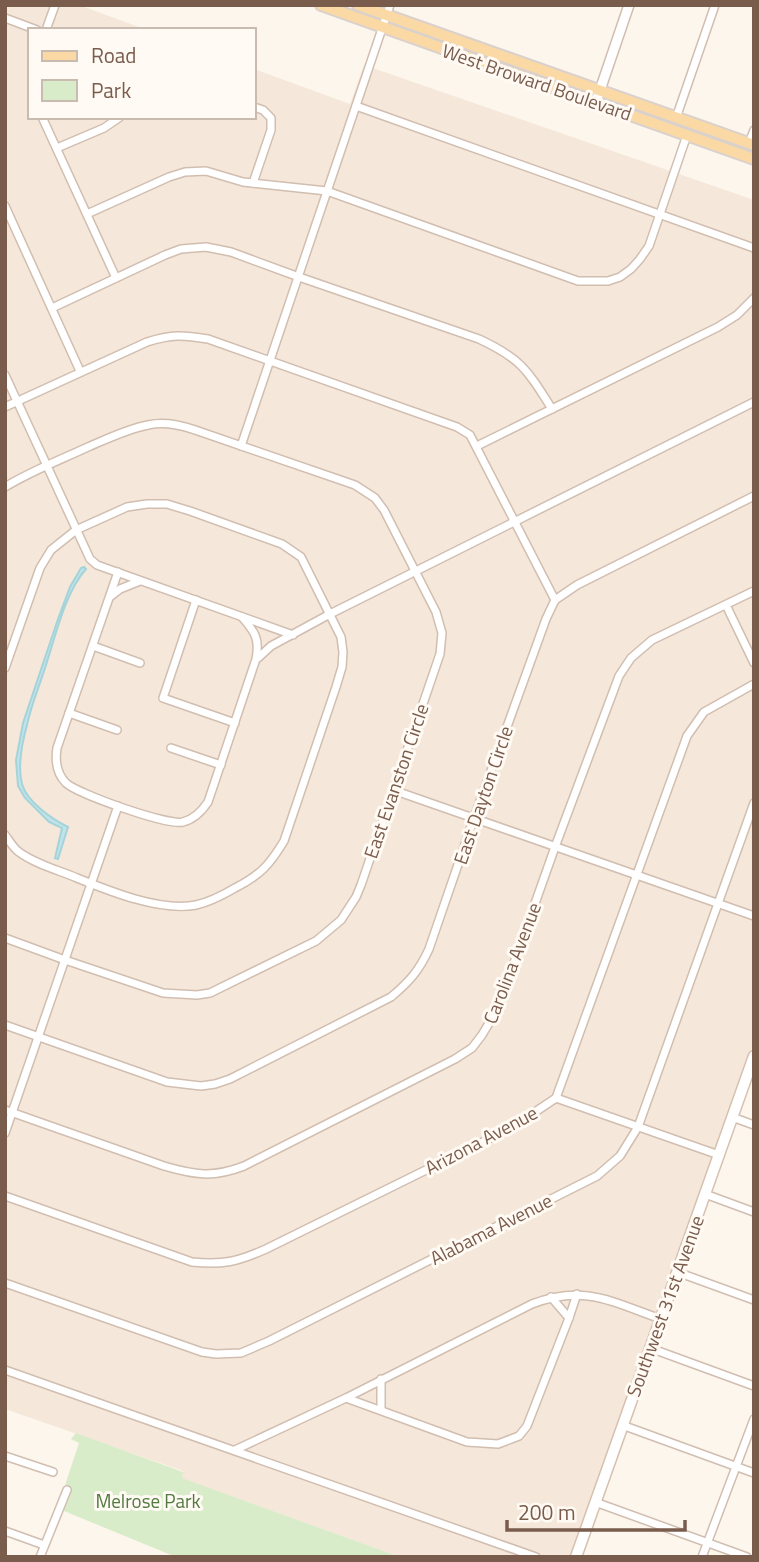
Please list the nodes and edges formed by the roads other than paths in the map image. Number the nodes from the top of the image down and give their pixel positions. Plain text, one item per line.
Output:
1 (55, 5) edge
2 (321, 5) edge
3 (358, 5) edge
4 (629, 5) edge
5 (715, 5) edge
6 (388, 10) edge
7 (5, 18) edge
8 (383, 27) junction
9 (32, 28) edge
10 (47, 28) edge
11 (598, 97) junction
12 (356, 106) junction
13 (256, 108) edge
14 (676, 118) junction
15 (43, 119) edge
16 (117, 119) edge
17 (754, 130) edge
18 (687, 135) junction
19 (752, 145) edge
20 (57, 148) junction
21 (734, 152) junction
22 (754, 159) edge
23 (253, 183) junction
24 (327, 191) junction
25 (5, 206) edge
26 (87, 214) junction
27 (659, 214) junction
28 (754, 248) edge
29 (299, 277) junction
30 (116, 278) junction
31 (754, 298) edge
32 (52, 308) junction
33 (270, 361) junction
34 (80, 371) junction
35 (5, 375) edge
36 (17, 401) junction
37 (754, 402) edge
38 (5, 407) edge
39 (552, 410) junction
40 (240, 446) junction
41 (477, 446) junction
42 (47, 465) junction
43 (5, 487) edge
44 (754, 496) edge
45 (515, 521) junction
46 (76, 530) junction
47 (118, 572) junction
48 (415, 572) junction
49 (141, 580) junction
50 (754, 590) edge
51 (109, 598) junction
52 (196, 600) junction
53 (555, 600) junction
54 (726, 605) junction
55 (330, 614) junction
56 (242, 617) junction
57 (292, 635) junction
58 (93, 646) junction
59 (256, 659) junction
60 (140, 663) dead end
61 (754, 663) edge
62 (5, 668) edge
63 (754, 684) edge
64 (69, 713) junction
65 (235, 723) junction
66 (117, 730) dead end
67 (171, 748) dead end
68 (221, 765) junction
69 (393, 790) junction
70 (754, 803) edge
71 (118, 806) junction
72 (474, 818) junction
73 (5, 835) edge
74 (555, 846) junction
75 (636, 874) junction
76 (91, 883) junction
77 (718, 903) junction
78 (754, 916) edge
79 (5, 938) edge
80 (65, 960) junction
81 (5, 1025) edge
82 (38, 1036) junction
83 (754, 1056) edge
84 (556, 1098) junction
85 (9, 1111) edge
86 (732, 1117) junction
87 (754, 1125) edge
88 (638, 1127) junction
89 (5, 1133) edge
90 (719, 1155) junction
91 (705, 1194) junction
92 (5, 1196) edge
93 (754, 1212) edge
94 (677, 1272) junction
95 (5, 1283) edge
96 (577, 1294) junction
97 (551, 1297) junction
98 (754, 1300) edge
99 (569, 1318) junction
100 (661, 1319) junction
101 (650, 1348) junction
102 (5, 1370) edge
103 (381, 1379) junction
104 (754, 1386) edge
105 (346, 1398) junction
106 (381, 1409) junction
107 (754, 1419) edge
108 (622, 1425) junction
109 (235, 1450) junction
110 (5, 1456) edge
111 (736, 1467) junction
112 (53, 1472) dead end
113 (754, 1473) edge
114 (67, 1490) dead end
115 (595, 1502) junction
116 (5, 1531) edge
117 (708, 1542) junction
118 (44, 1545) junction
119 (40, 1557) edge
120 (536, 1557) edge
121 (576, 1557) edge
122 (702, 1557) edge
123 (747, 1557) edge

1 - 10 street
2 - 8 main road, West Broward Boulevard
3 - 6 main road, West Broward Boulevard
4 - 11 street
5 - 14 street
6 - 8 street
6 - 11 main road, West Broward Boulevard
7 - 9 street
8 - 11 main road, West Broward Boulevard
8 - 12 street
11 - 14 main road, West Broward Boulevard
11 - 18 main road, West Broward Boulevard
12 - 24 street
12 - 27 street
13 - 23 street
14 - 19 main road, West Broward Boulevard
15 - 20 street
16 - 20 street
17 - 19 street
18 - 21 main road, West Broward Boulevard
18 - 27 street
19 - 21 main road
20 - 26 street
21 - 22 main road, West Broward Boulevard
23 - 24 street
23 - 26 street
24 - 27 street
24 - 29 street
25 - 32 street
26 - 30 street
27 - 28 street
29 - 30 street
29 - 33 street
29 - 39 street
30 - 32 street
31 - 39 street
32 - 34 street
33 - 34 street
33 - 40 street
33 - 41 street
34 - 36 street
35 - 36 street
36 - 38 street
36 - 42 street
37 - 45 street
39 - 41 street
40 - 42 street, East Evanston Circle
40 - 48 street, East Evanston Circle
41 - 45 street
42 - 43 street, East Evanston Circle
42 - 46 street
44 - 53 street
45 - 48 street
45 - 53 street
46 - 47 street
46 - 55 street
46 - 62 street
47 - 49 street
47 - 51 street
48 - 55 street
48 - 69 street, East Evanston Circle
49 - 51 street
49 - 52 street
50 - 54 street, Carolina Avenue
51 - 58 street
52 - 56 street
52 - 65 street
53 - 72 street, East Dayton Circle
54 - 61 street
54 - 74 street, Carolina Avenue
55 - 57 street
55 - 76 street
56 - 57 street
56 - 59 street
57 - 59 street
58 - 60 street
58 - 64 street
59 - 65 street
63 - 75 street, Arizona Avenue
64 - 66 street
64 - 71 street
65 - 68 street
67 - 68 street
68 - 71 street
69 - 72 street
69 - 80 street, East Evanston Circle
70 - 77 street, Alabama Avenue
71 - 76 street
72 - 74 street
72 - 82 street, East Dayton Circle
73 - 76 street
74 - 75 street
74 - 85 street, Carolina Avenue
75 - 77 street
75 - 84 street, Arizona Avenue
76 - 80 street
77 - 78 street
77 - 88 street, Alabama Avenue
79 - 80 street, East Evanston Circle
80 - 82 street
81 - 82 street, East Dayton Circle
82 - 85 street
83 - 86 main road, Southwest 31st Avenue
84 - 88 street
84 - 92 street, Arizona Avenue
85 - 89 street
86 - 87 street
86 - 90 main road, Southwest 31st Avenue
88 - 90 street
88 - 95 street, Alabama Avenue
90 - 91 main road, Southwest 31st Avenue
91 - 93 street
91 - 94 main road, Southwest 31st Avenue
94 - 98 street
94 - 100 main road, Southwest 31st Avenue
96 - 97 street
96 - 99 street
96 - 100 street
97 - 99 street
97 - 103 street
99 - 106 street
100 - 101 main road, Southwest 31st Avenue
101 - 104 street
101 - 108 main road, Southwest 31st Avenue
102 - 109 street
103 - 105 street
103 - 106 street
105 - 106 street
105 - 109 street
107 - 111 street
108 - 111 street
108 - 115 main road, Southwest 31st Avenue
109 - 120 street
110 - 112 street
111 - 113 street
111 - 117 street
114 - 118 street
115 - 117 street
115 - 121 main road, Southwest 31st Avenue
116 - 118 street
117 - 122 street
117 - 123 street
118 - 119 street

